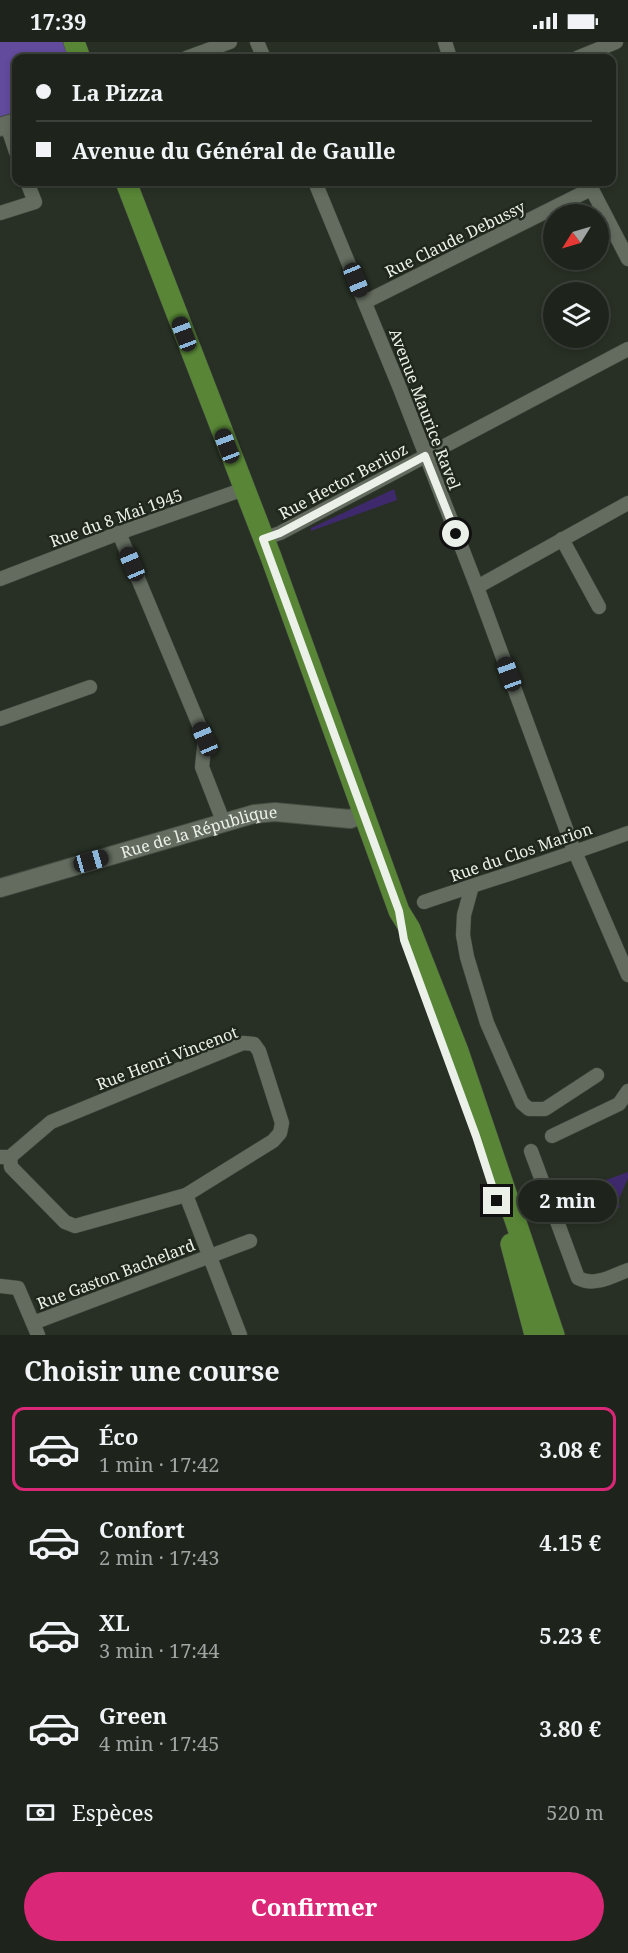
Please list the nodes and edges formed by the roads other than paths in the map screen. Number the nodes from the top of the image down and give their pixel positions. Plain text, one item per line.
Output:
1 (230, 42) edge
2 (616, 42) edge
3 (197, 54) edge
4 (587, 54) edge
5 (28, 186) edge
6 (128, 186) edge
7 (317, 186) edge
8 (588, 186) edge
9 (591, 186) edge
10 (0, 213) edge
11 (628, 259) edge
12 (365, 302) junction
13 (628, 349) edge
14 (425, 456) junction
15 (244, 489) junction
16 (628, 503) edge
17 (119, 533) junction
18 (263, 539) junction
19 (562, 539) junction
20 (0, 579) edge
21 (477, 587) junction
22 (599, 607) dead end
23 (90, 687) dead end
24 (0, 719) edge
25 (364, 814) junction
26 (224, 821) junction
27 (628, 832) edge
28 (575, 853) junction
29 (472, 886) junction
30 (0, 888) edge
31 (424, 903) dead end
32 (399, 911) junction
33 (627, 970) edge
34 (597, 1075) dead end
35 (628, 1091) edge
36 (552, 1136) dead end
37 (531, 1151) dead end
38 (5, 1157) edge
39 (186, 1194) junction
40 (250, 1241) dead end
41 (210, 1256) junction
42 (628, 1270) edge
43 (0, 1286) edge
44 (36, 1329) edge
45 (240, 1335) edge
46 (535, 1335) edge
47 (554, 1335) edge

1 - 3 street
2 - 4 street
5 - 10 street
6 - 15 main road
7 - 12 street, Avenue Maurice Ravel
8 - 12 street, Rue Claude Debussy
9 - 11 street
12 - 14 street, Avenue Maurice Ravel
13 - 14 street, Rue Hector Berlioz
14 - 18 street, Rue Hector Berlioz
14 - 21 street, Avenue Maurice Ravel
15 - 17 street, Rue du 8 Mai 1945
15 - 18 main road
16 - 19 street
17 - 20 street, Rue du 8 Mai 1945
17 - 26 street
18 - 25 main road
19 - 21 street
19 - 22 street
21 - 28 street, Avenue Maurice Ravel
23 - 24 street
25 - 26 street, Rue de la République
25 - 32 main road
26 - 30 street, Rue de la République
27 - 28 street, Rue du Clos Marion
28 - 29 street, Rue du Clos Marion
28 - 33 street, Avenue Maurice Ravel
29 - 31 street, Rue du Clos Marion
29 - 34 street
32 - 46 main road
32 - 47 main road
35 - 36 street
37 - 42 street
38 - 39 street, Rue Henri Vincenot
38 - 39 street, Rue Henri Vincenot
39 - 41 street
40 - 41 street, Rue Gaston Bachelard
41 - 44 street, Rue Gaston Bachelard
41 - 45 street
43 - 44 street

